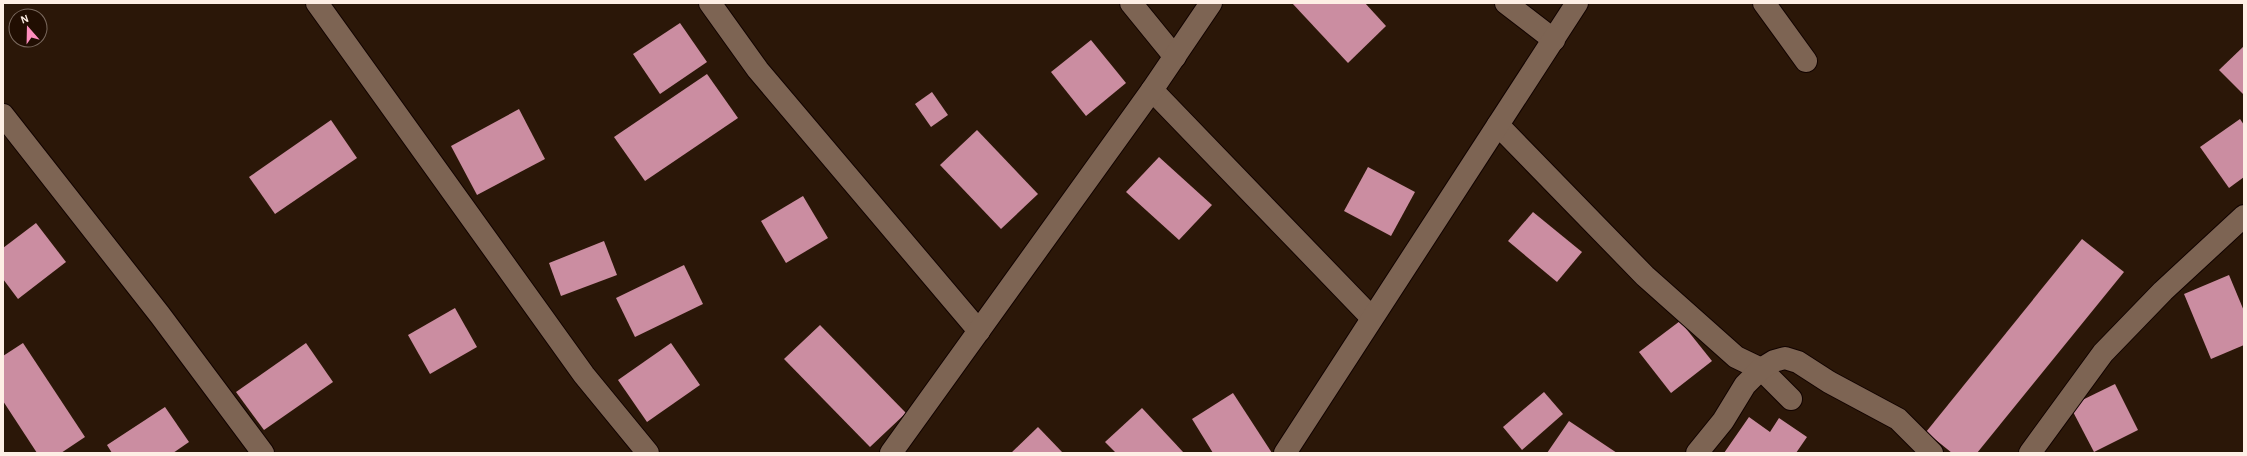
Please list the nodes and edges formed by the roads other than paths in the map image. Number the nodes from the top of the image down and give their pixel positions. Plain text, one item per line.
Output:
1 (317, 3) edge
2 (710, 3) edge
3 (1131, 3) edge
4 (1211, 3) edge
5 (1506, 3) edge
6 (1577, 3) edge
7 (1764, 3) edge
8 (1554, 40) junction
9 (1175, 57) junction
10 (1806, 61) dead end
11 (1152, 90) junction
12 (3, 115) edge
13 (1498, 124) junction
14 (2244, 216) edge
15 (1372, 318) junction
16 (979, 331) junction
17 (1761, 369) junction
18 (1791, 399) dead end
19 (262, 453) edge
20 (648, 453) edge
21 (891, 453) edge
22 (1285, 453) edge
23 (1697, 453) edge
24 (1932, 453) edge
25 (2030, 453) edge

1 - 20 street
2 - 16 street
3 - 9 street
4 - 9 street
5 - 8 street
6 - 8 street
7 - 10 street
8 - 13 street
9 - 11 street
11 - 15 street
11 - 16 street
12 - 19 street
13 - 15 street
13 - 17 street
14 - 25 street
15 - 22 street
16 - 21 street
17 - 18 street
17 - 23 street
17 - 24 street

